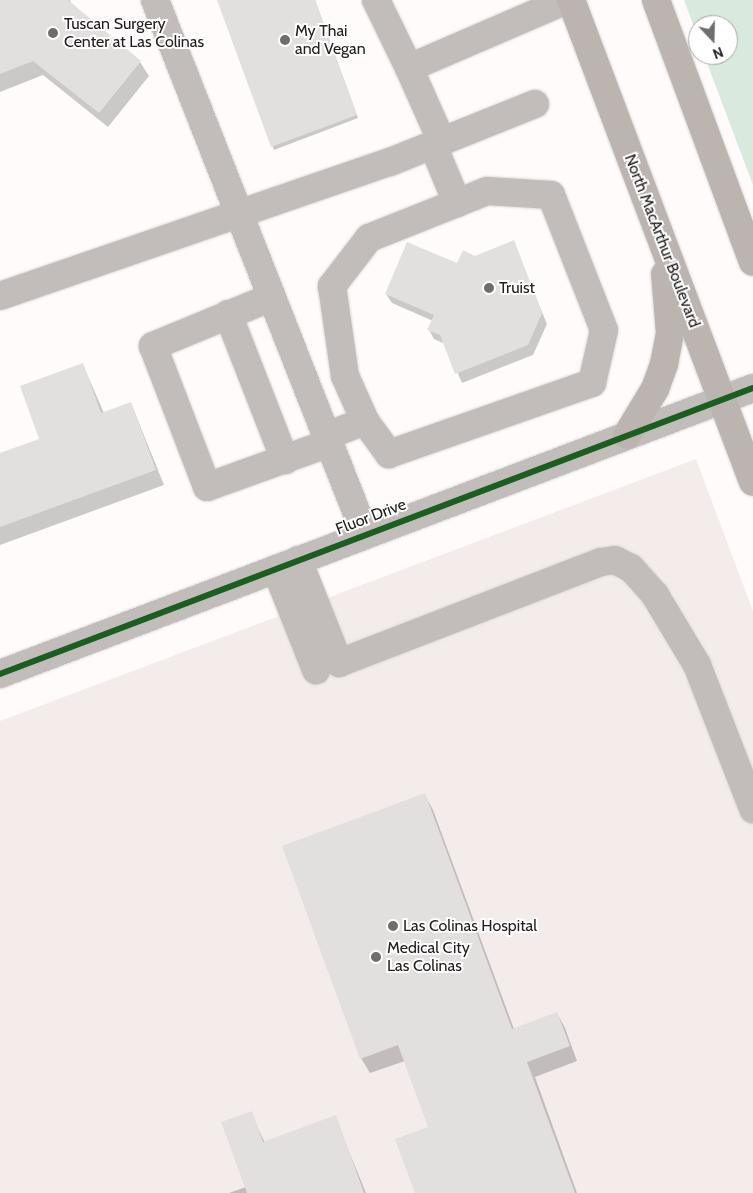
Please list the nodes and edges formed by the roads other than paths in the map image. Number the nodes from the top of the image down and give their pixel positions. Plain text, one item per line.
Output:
1 (155, 0) edge
2 (376, 0) edge
3 (567, 0) edge
4 (571, 0) edge
5 (656, 0) edge
6 (409, 68) junction
7 (535, 104) dead end
8 (437, 143) junction
9 (457, 203) junction
10 (238, 212) junction
11 (662, 242) junction
12 (753, 262) edge
13 (0, 296) edge
14 (272, 297) junction
15 (228, 314) junction
16 (753, 388) edge
17 (722, 398) junction
18 (365, 422) junction
19 (627, 435) junction
20 (328, 439) junction
21 (285, 460) junction
22 (753, 482) edge
23 (364, 534) junction
24 (287, 564) junction
25 (0, 674) edge
26 (753, 809) edge

1 - 10 street
2 - 6 street
3 - 6 street
4 - 11 main road, North MacArthur Boulevard
5 - 12 main road
6 - 8 street
7 - 8 street
8 - 9 street
8 - 10 street
9 - 18 street
9 - 18 street
10 - 13 street
10 - 14 street
11 - 17 main road, North MacArthur Boulevard
11 - 19 main road
14 - 15 street
14 - 20 street
15 - 21 street
15 - 21 street
16 - 17 street, Fluor Drive
17 - 19 street, Fluor Drive
17 - 22 main road, North MacArthur Boulevard
18 - 20 street
19 - 23 street, Fluor Drive
20 - 21 street
20 - 23 street
23 - 24 street, Fluor Drive
24 - 25 street, Fluor Drive
24 - 26 street

